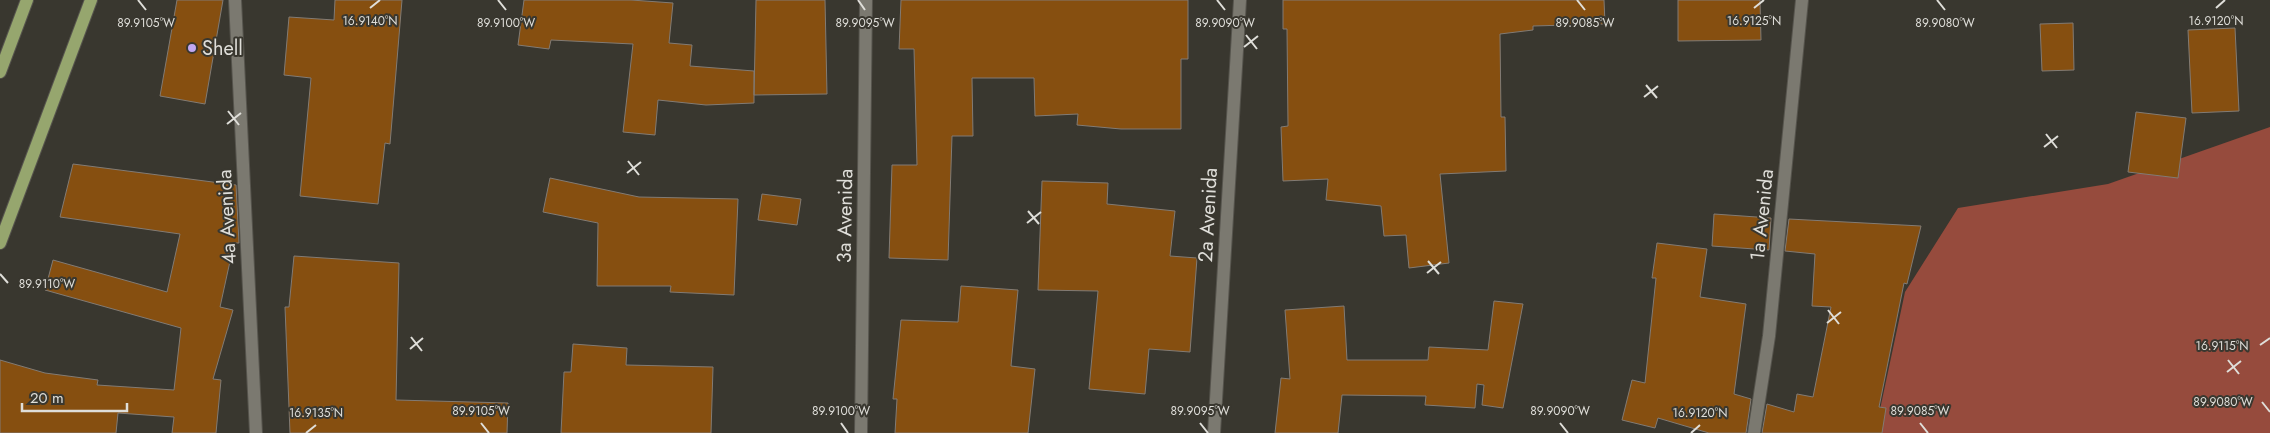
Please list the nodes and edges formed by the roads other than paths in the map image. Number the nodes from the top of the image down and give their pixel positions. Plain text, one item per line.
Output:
1 (27, 0) edge
2 (91, 0) edge
3 (235, 0) edge
4 (866, 0) edge
5 (1240, 0) edge
6 (1802, 0) edge
7 (0, 72) edge
8 (0, 243) edge
9 (256, 433) edge
10 (861, 433) edge
11 (1214, 433) edge
12 (1754, 433) edge

1 - 7 main road
2 - 8 main road
3 - 9 street, 4a Avenida
4 - 10 street, 3a Avenida
5 - 11 street, 2a Avenida
6 - 12 street, 1a Avenida

